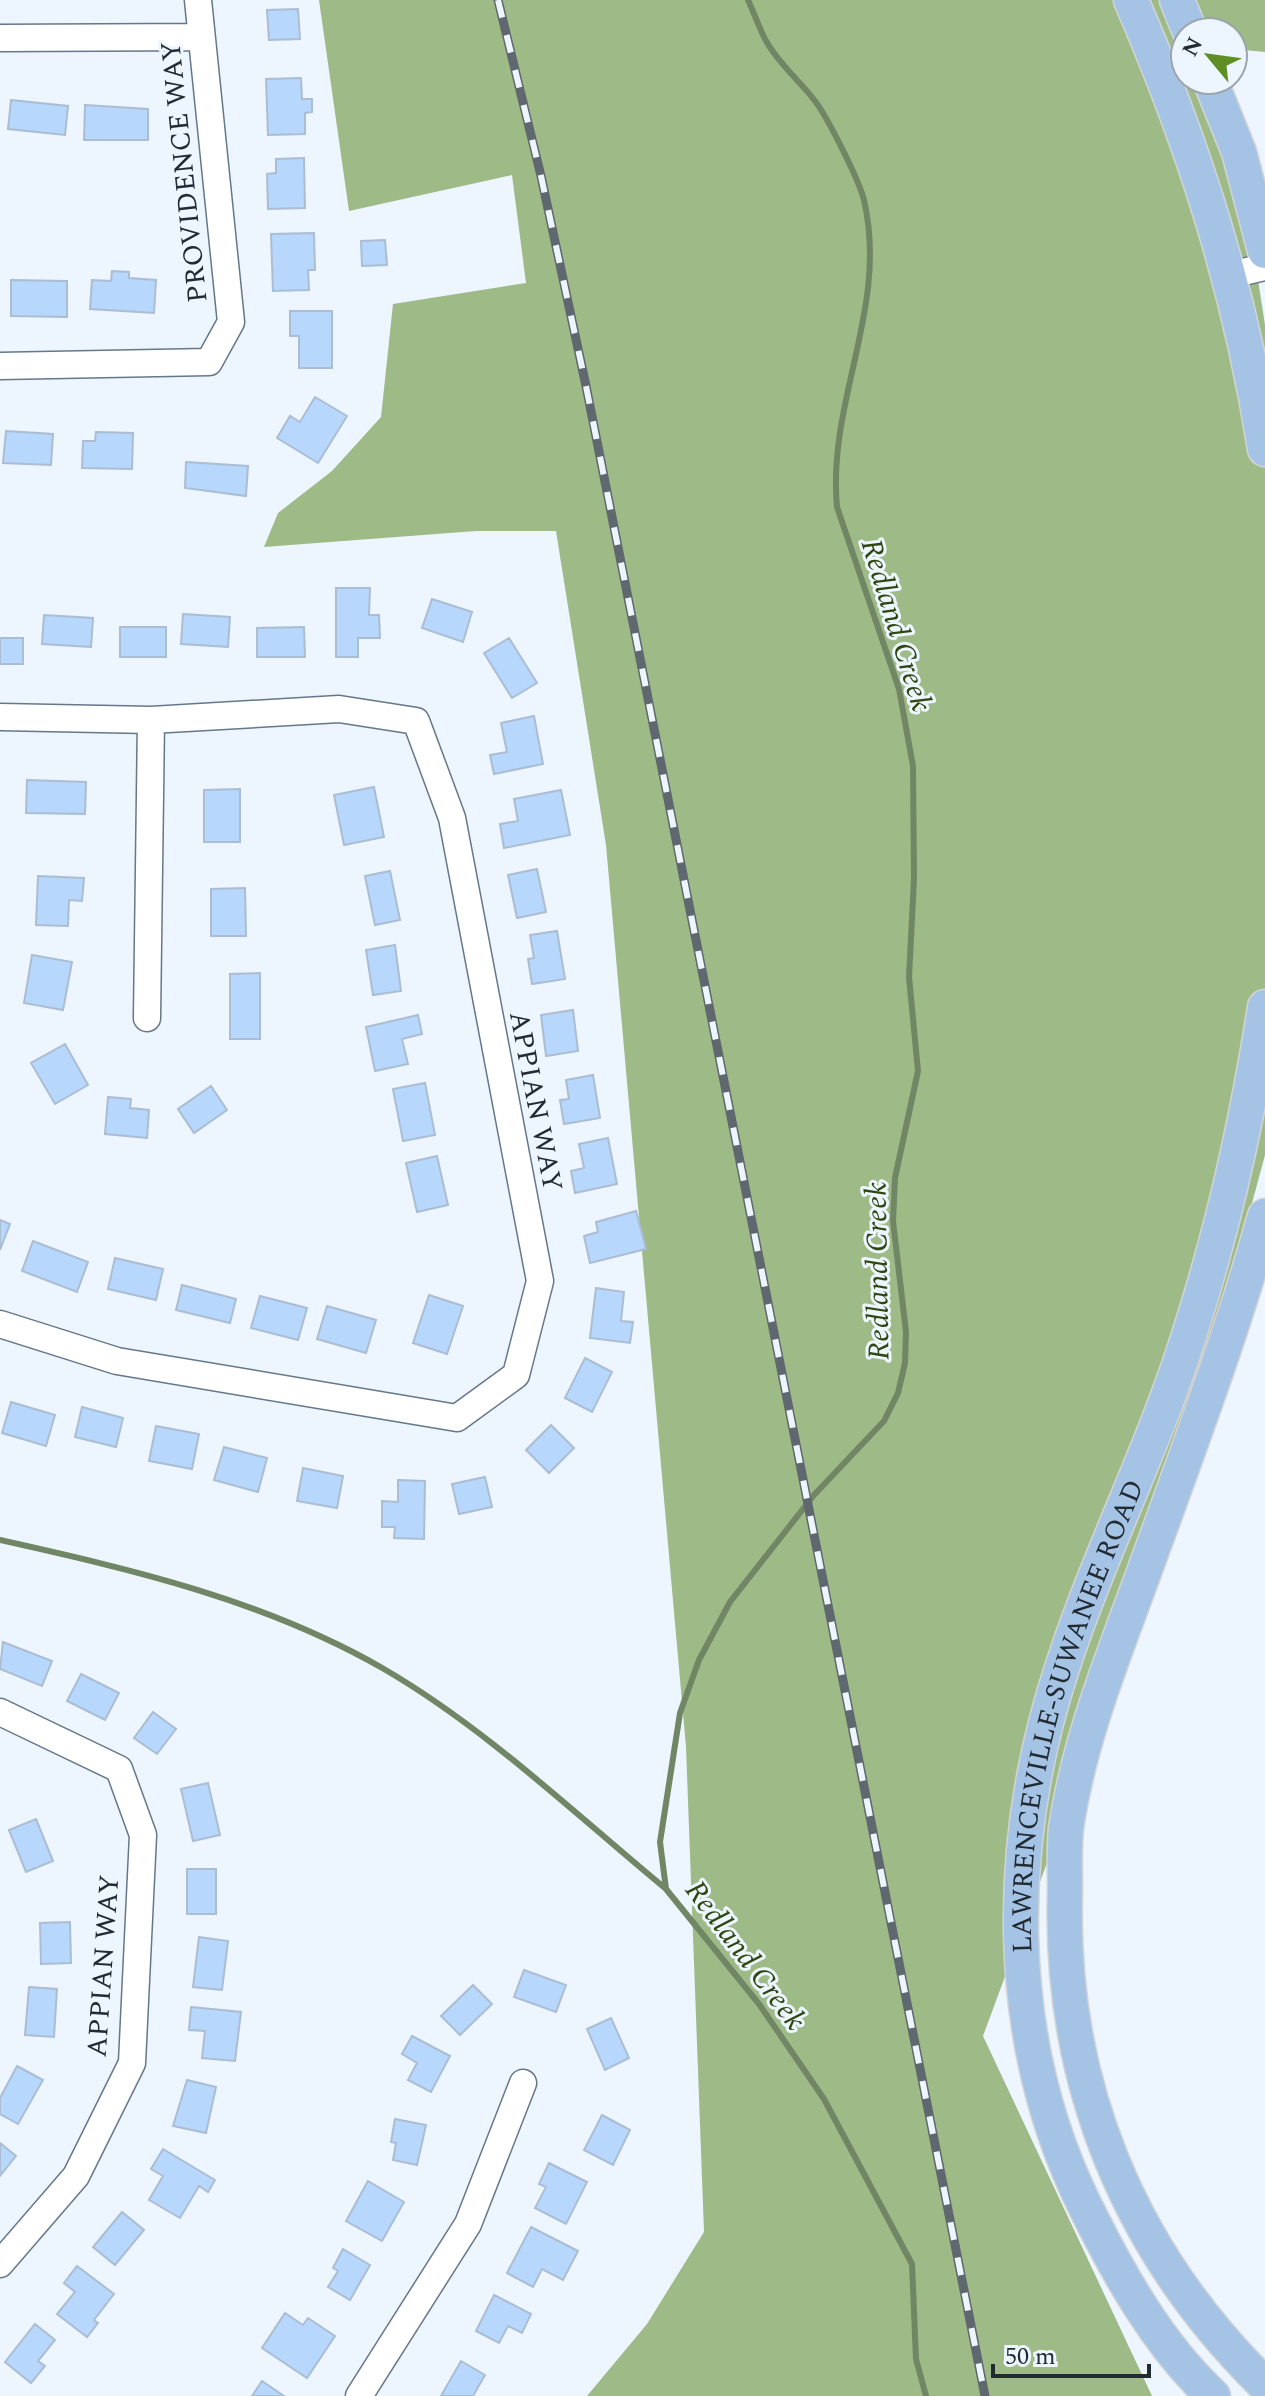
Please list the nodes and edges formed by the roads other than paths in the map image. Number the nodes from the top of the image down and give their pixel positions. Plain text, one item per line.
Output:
1 (198, 0) edge
2 (1131, 0) edge
3 (201, 37) junction
4 (0, 38) edge
5 (1216, 96) edge
6 (1265, 251) edge
7 (1265, 267) edge
8 (1230, 275) junction
9 (0, 366) edge
10 (1265, 449) edge
11 (0, 717) edge
12 (151, 720) junction
13 (1265, 1007) edge
14 (147, 1018) dead end
15 (1265, 1216) edge
16 (0, 1324) edge
17 (1127, 1499) junction
18 (1166, 1511) junction
19 (0, 1712) edge
20 (523, 2083) dead end
21 (1101, 2134) junction
22 (1061, 2151) junction
23 (0, 2264) edge
24 (1265, 2385) edge
25 (359, 2396) edge
26 (1213, 2396) edge

1 - 3 street, PROVIDENCE WAY
2 - 8 main road
3 - 4 street
3 - 9 street, PROVIDENCE WAY
5 - 6 main road
7 - 8 street
8 - 10 main road
11 - 12 street, APPIAN WAY
12 - 14 street
12 - 16 street, APPIAN WAY
13 - 17 main road, LAWRENCEVILLE-SUWANEE ROAD
15 - 18 main road, LAWRENCEVILLE-SUWANEE ROAD
17 - 18 main road
17 - 22 main road, LAWRENCEVILLE-SUWANEE ROAD
18 - 21 main road, LAWRENCEVILLE-SUWANEE ROAD
19 - 23 street, APPIAN WAY
20 - 25 street
21 - 22 main road
21 - 24 main road, LAWRENCEVILLE-SUWANEE ROAD
22 - 26 main road, LAWRENCEVILLE-SUWANEE ROAD

